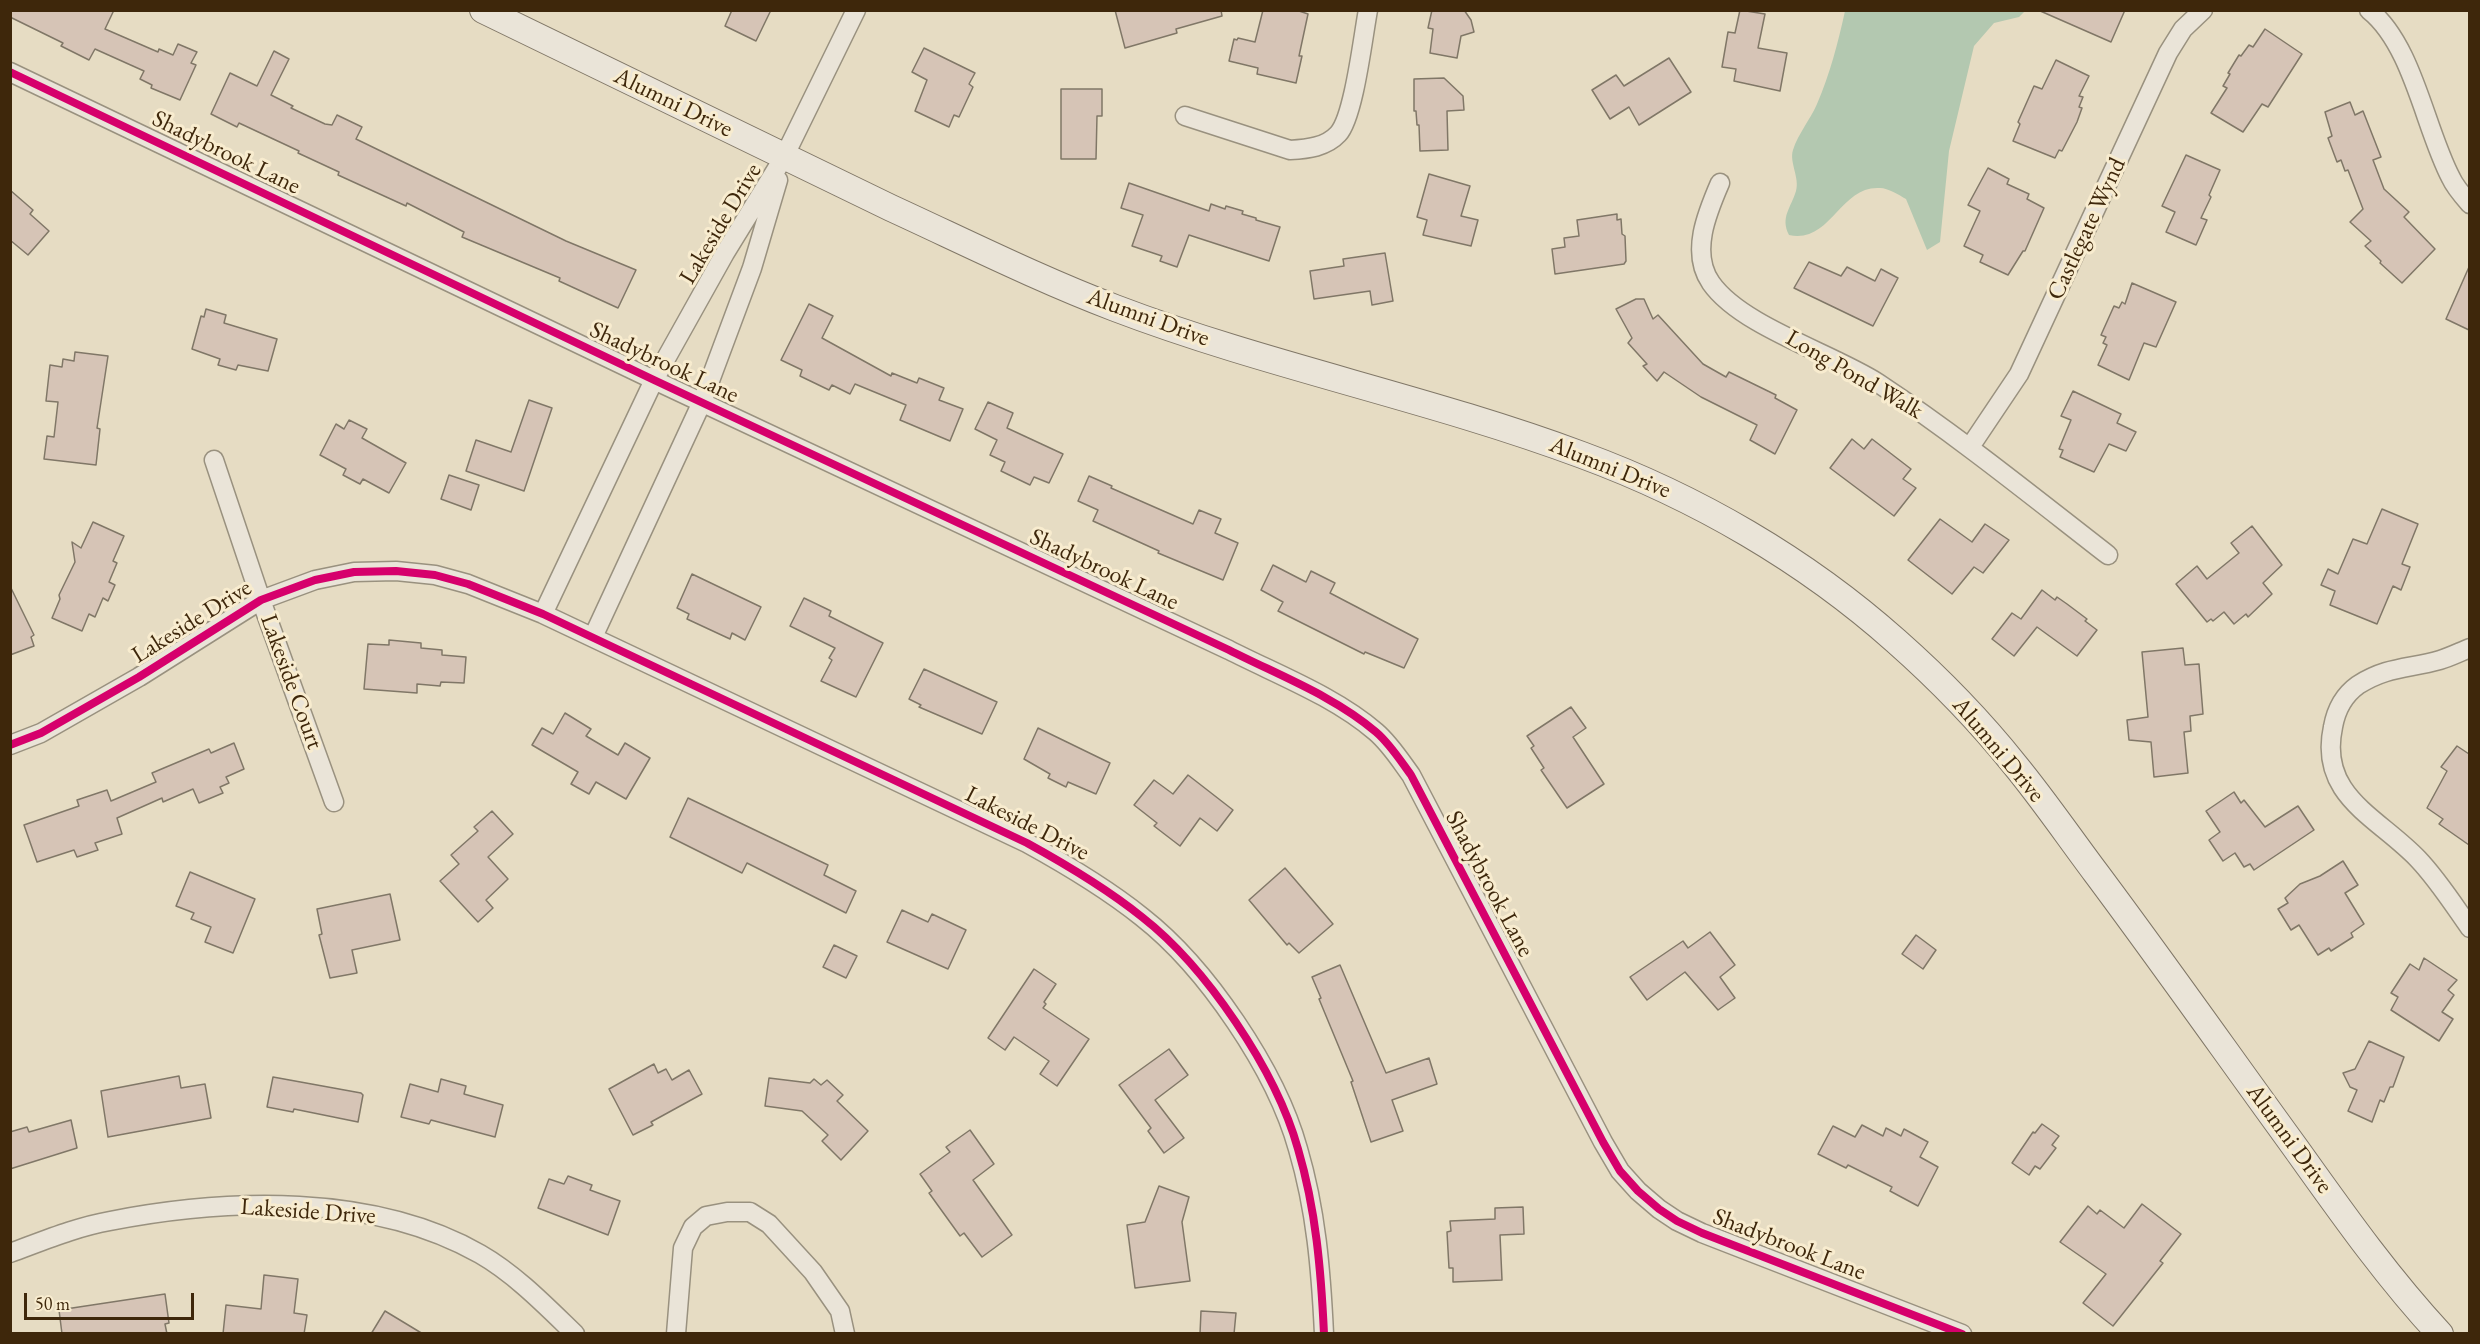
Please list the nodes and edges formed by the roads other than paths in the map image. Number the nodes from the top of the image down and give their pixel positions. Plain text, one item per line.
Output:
1 (483, 10) edge
2 (855, 10) edge
3 (1368, 10) edge
4 (2203, 10) edge
5 (2369, 10) edge
6 (10, 72) edge
7 (1185, 116) dead end
8 (784, 157) junction
9 (1720, 183) dead end
10 (2469, 204) edge
11 (654, 380) junction
12 (702, 402) junction
13 (1970, 447) junction
14 (214, 460) dead end
15 (2108, 555) dead end
16 (261, 600) junction
17 (543, 614) junction
18 (592, 637) junction
19 (2469, 648) edge
20 (10, 745) edge
21 (334, 802) dead end
22 (2469, 928) edge
23 (10, 1253) edge
24 (574, 1334) edge
25 (676, 1334) edge
26 (845, 1334) edge
27 (1324, 1334) edge
28 (1962, 1334) edge
29 (2440, 1334) edge

1 - 8 main road, Alumni Drive
2 - 8 street, Lakeside Drive
3 - 7 street
4 - 13 street, Castlegate Wynd
5 - 10 street
6 - 11 street, Shadybrook Lane
8 - 11 street, Lakeside Drive
8 - 12 street, Lakeside Drive
8 - 29 main road, Alumni Drive
9 - 13 street, Long Pond Walk
11 - 12 street, Shadybrook Lane
11 - 17 street, Lakeside Drive
12 - 18 street, Lakeside Drive
12 - 28 street, Shadybrook Lane
13 - 15 street, Long Pond Walk
14 - 16 street, Lakeside Court
16 - 17 street, Lakeside Drive
16 - 20 street, Lakeside Drive
16 - 21 street, Lakeside Court
17 - 18 street, Lakeside Drive
18 - 27 street, Lakeside Drive
19 - 22 street
23 - 24 street, Lakeside Drive
25 - 26 street

